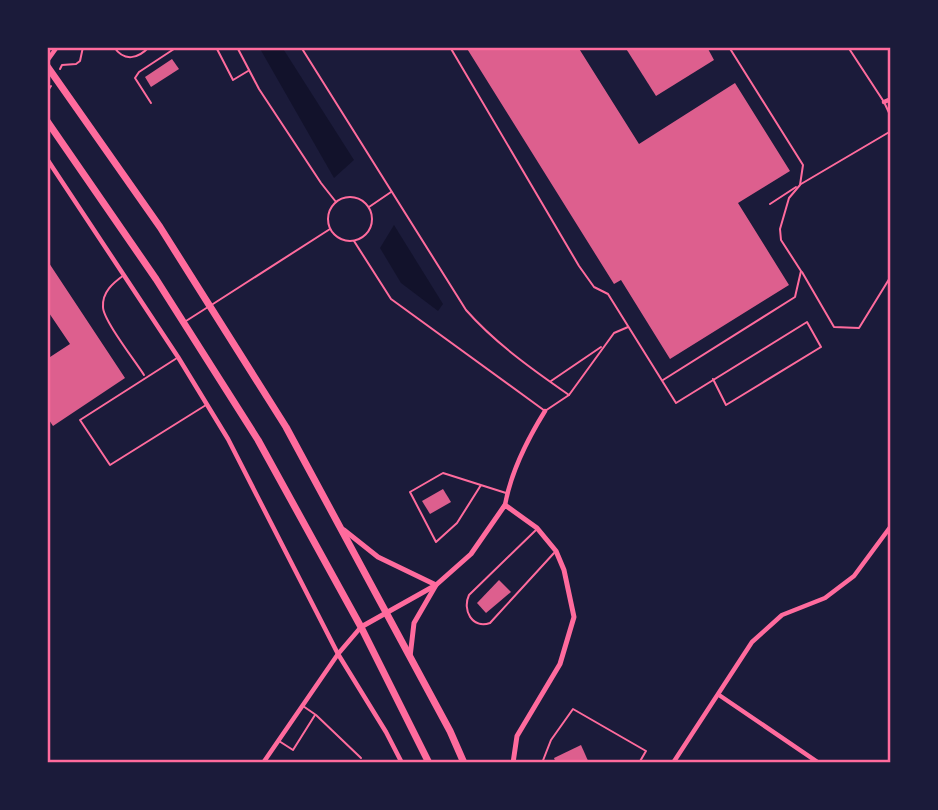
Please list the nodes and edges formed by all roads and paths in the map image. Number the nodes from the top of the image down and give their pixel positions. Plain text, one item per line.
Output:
1 (57, 47) edge
2 (83, 47) edge
3 (114, 47) edge
4 (149, 47) edge
5 (177, 47) edge
6 (216, 47) edge
7 (237, 47) edge
8 (300, 47) edge
9 (450, 47) edge
10 (729, 47) edge
11 (848, 47) edge
12 (47, 63) edge
13 (248, 71) junction
14 (56, 78) junction
15 (47, 92) edge
16 (891, 99) edge
17 (884, 102) junction
18 (151, 103) dead end
19 (891, 117) edge
20 (47, 121) edge
21 (891, 131) edge
22 (47, 159) edge
23 (800, 185) junction
24 (392, 192) junction
25 (336, 202) junction
26 (770, 204) dead end
27 (368, 207) junction
28 (330, 229) junction
29 (354, 241) junction
30 (801, 271) junction
31 (125, 274) junction
32 (891, 276) edge
33 (211, 305) junction
34 (184, 322) junction
35 (628, 327) junction
36 (604, 344) junction
37 (178, 357) junction
38 (145, 377) junction
39 (713, 379) junction
40 (662, 380) junction
41 (550, 382) junction
42 (569, 395) junction
43 (207, 405) junction
44 (545, 411) junction
45 (481, 485) junction
46 (507, 493) junction
47 (505, 505) junction
48 (891, 526) edge
49 (340, 527) junction
50 (537, 528) junction
51 (556, 551) junction
52 (436, 585) junction
53 (387, 614) junction
54 (361, 627) junction
55 (338, 654) junction
56 (410, 657) junction
57 (719, 695) junction
58 (302, 705) junction
59 (316, 715) junction
60 (278, 740) junction
61 (361, 758) dead end
62 (263, 763) edge
63 (402, 763) edge
64 (429, 763) edge
65 (464, 763) edge
66 (513, 763) edge
67 (542, 763) edge
68 (639, 763) edge
69 (673, 763) edge
70 (819, 763) edge

1 - 12 street
2 - 14 path
3 - 4 lane
5 - 18 lane
6 - 13 lane
7 - 13 lane
8 - 24 lane
9 - 35 lane
10 - 23 lane
11 - 17 lane
12 - 14 main road
13 - 25 lane
14 - 15 path
14 - 33 main road
16 - 17 street
17 - 19 lane
20 - 34 main road
21 - 23 lane
22 - 31 street
23 - 26 lane
23 - 30 lane
24 - 27 lane
24 - 41 lane
25 - 27 lane
25 - 28 lane
27 - 29 lane
28 - 29 lane
28 - 33 lane
29 - 44 lane
30 - 32 lane
30 - 40 lane
31 - 37 street
31 - 38 lane
33 - 34 lane
33 - 49 main road
34 - 54 main road
35 - 36 lane
35 - 40 lane
36 - 41 lane
36 - 42 lane
37 - 38 lane
37 - 43 street
38 - 43 lane
39 - 39 lane
39 - 40 lane
41 - 42 lane
42 - 44 lane
43 - 55 street
44 - 46 street
45 - 45 lane
45 - 46 lane
46 - 47 street
47 - 50 street
47 - 52 street
48 - 57 street
49 - 52 street
49 - 53 main road
50 - 51 street
50 - 51 lane
51 - 66 street
52 - 53 street
52 - 56 street
53 - 54 street
53 - 56 main road
54 - 55 street
54 - 64 main road
55 - 58 street
55 - 63 street
56 - 65 main road
57 - 69 street
57 - 70 street
58 - 59 lane
58 - 60 street
59 - 60 lane
59 - 61 lane
60 - 62 street
67 - 68 lane

